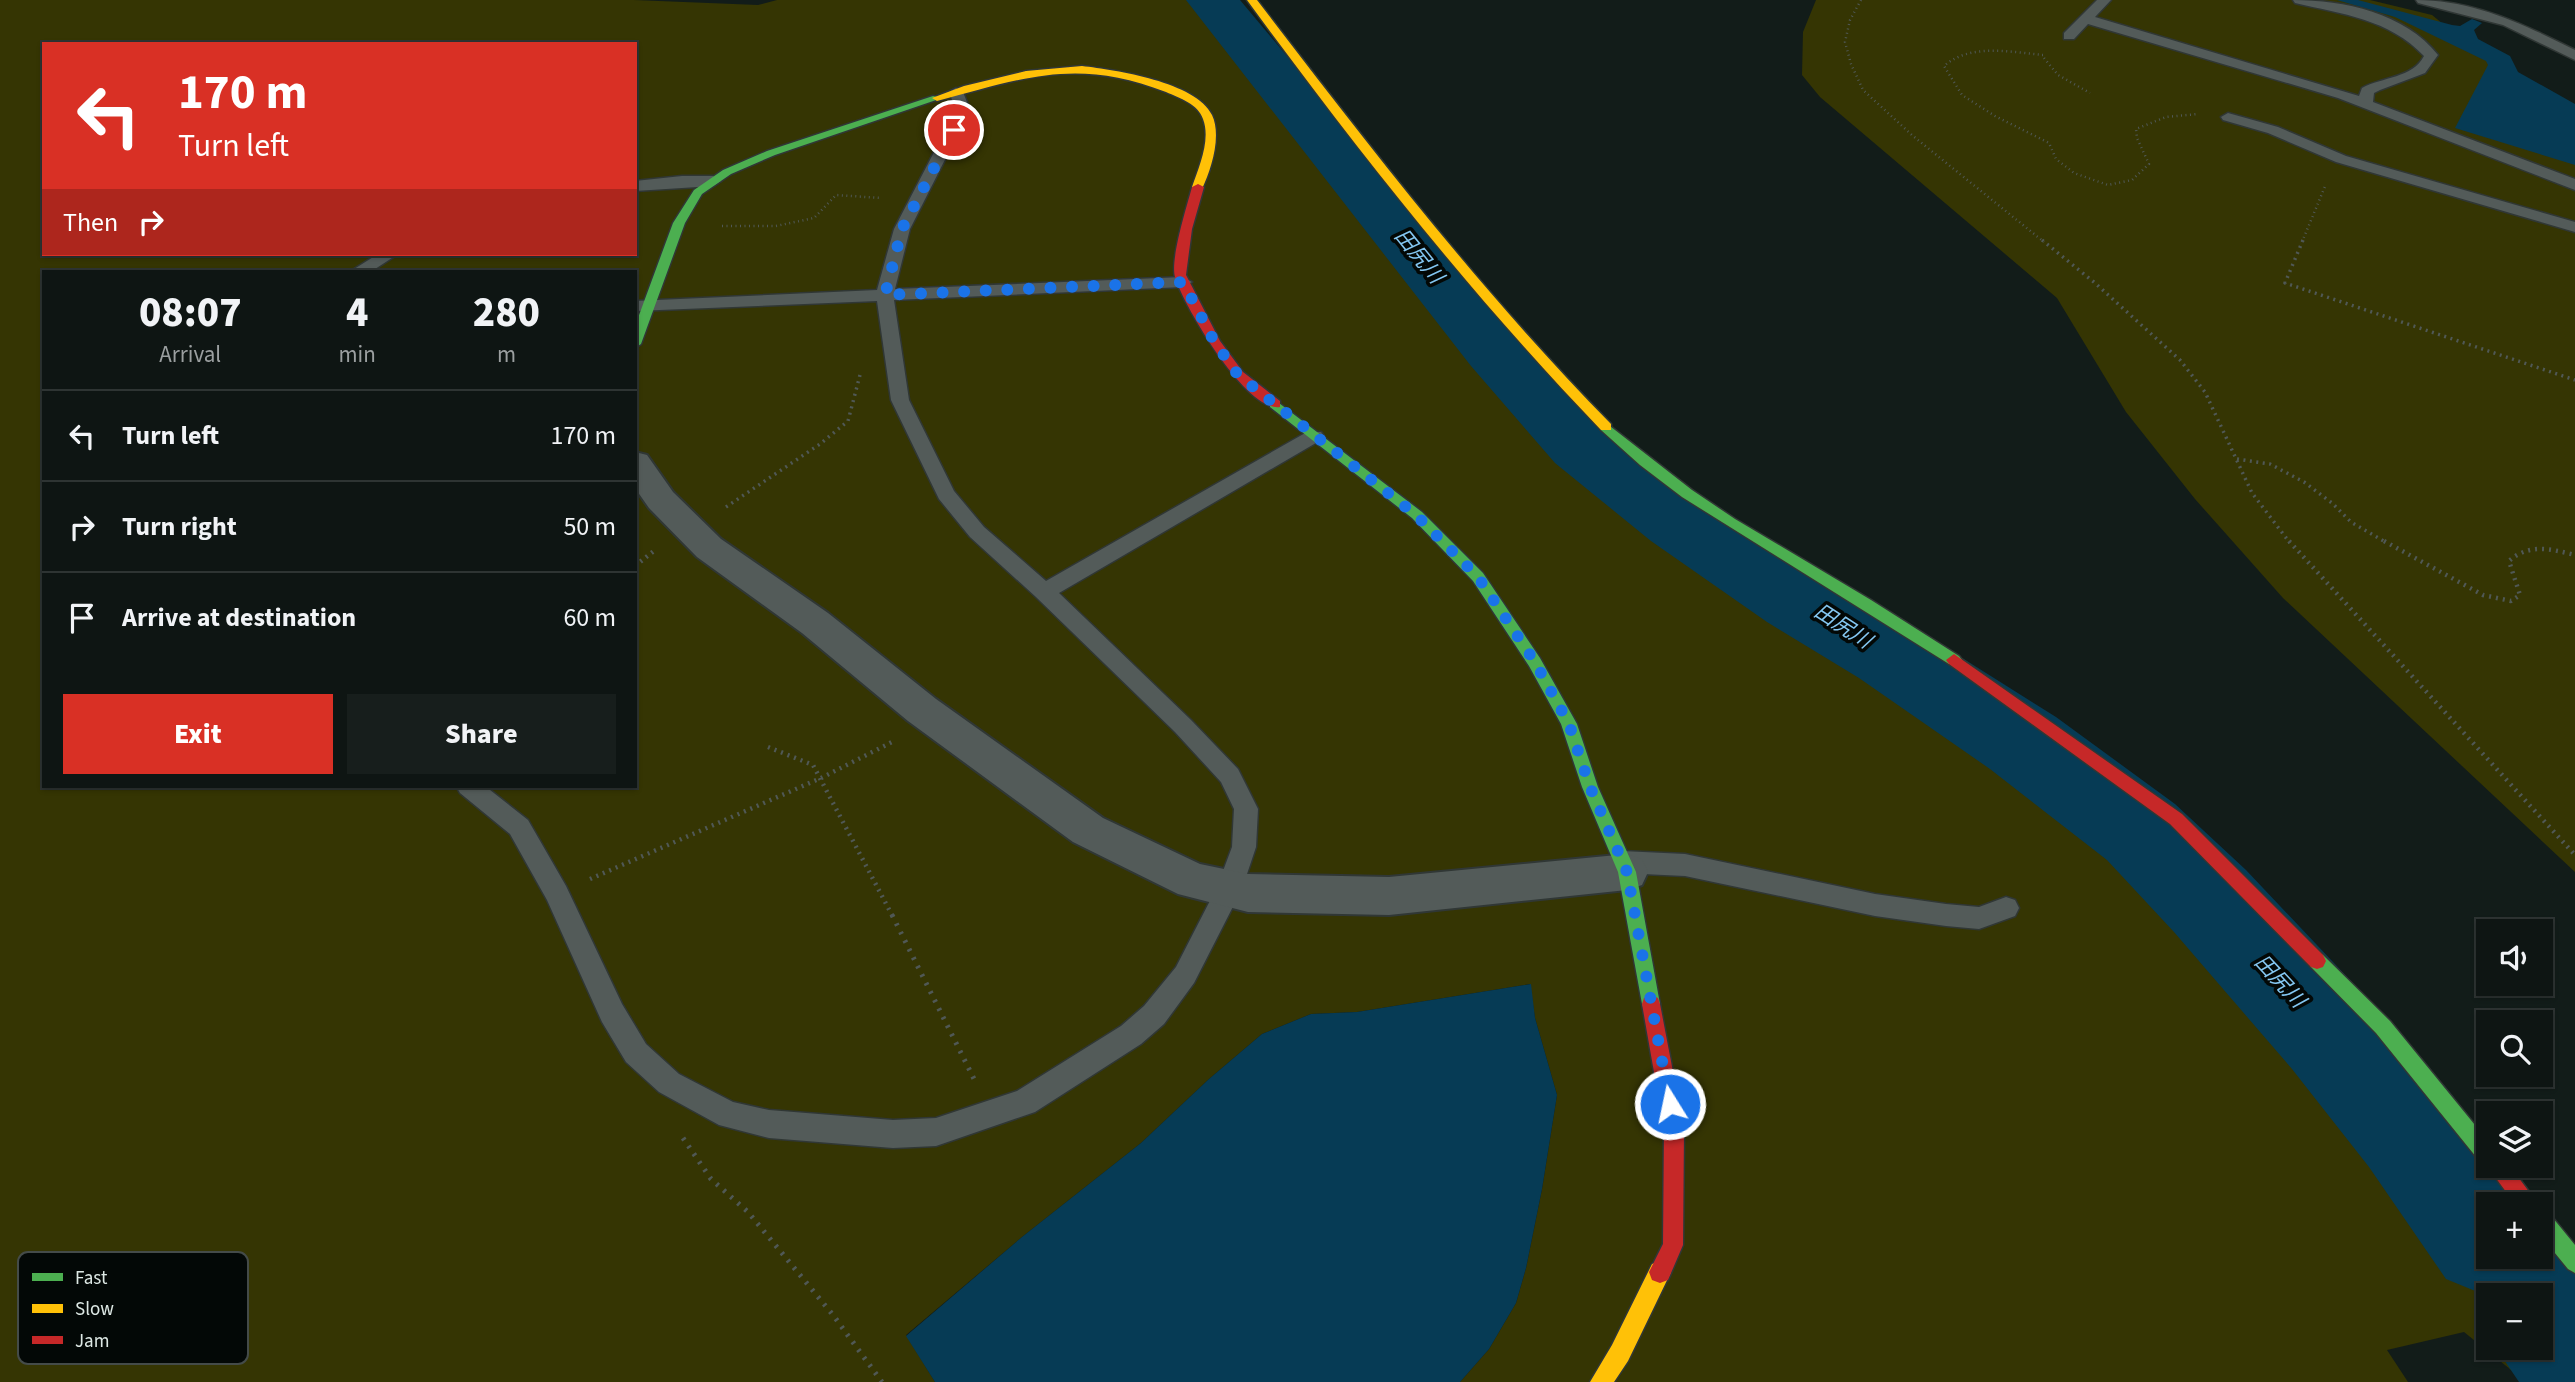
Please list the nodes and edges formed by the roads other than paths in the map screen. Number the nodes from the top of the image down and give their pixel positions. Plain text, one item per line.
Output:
1 (1252, 0) edge
2 (2104, 0) edge
3 (2300, 0) edge
4 (2423, 0) edge
5 (2086, 19) junction
6 (2069, 36) dead end
7 (2575, 56) edge
8 (956, 92) junction
9 (2366, 103) junction
10 (2228, 117) road end
11 (713, 181) junction
12 (2575, 185) edge
13 (637, 186) edge
14 (2575, 227) edge
15 (386, 256) edge
16 (362, 270) edge
17 (1183, 282) junction
18 (885, 295) junction
19 (642, 306) edge
20 (637, 333) edge
21 (1314, 436) junction
22 (637, 466) edge
23 (1044, 592) junction
24 (470, 788) edge
25 (1625, 867) junction
26 (1230, 889) junction
27 (2006, 908) dead end
28 (2476, 1141) edge
29 (2507, 1178) edge
30 (2518, 1192) edge
31 (2553, 1234) edge
32 (2575, 1262) edge
33 (1601, 1382) edge

1 - 28 street
2 - 5 lane
3 - 9 lane
4 - 7 lane
5 - 6 lane
5 - 9 lane
8 - 11 street
8 - 17 street
8 - 18 lane
9 - 12 lane
10 - 14 lane
11 - 13 lane
11 - 19 street
15 - 16 lane
17 - 18 lane
17 - 21 street
18 - 19 lane
18 - 23 lane
19 - 20 street
21 - 23 lane
21 - 25 street
22 - 26 street
23 - 26 lane
24 - 26 lane
25 - 26 street
25 - 27 lane
25 - 33 street
29 - 30 street
31 - 32 street

